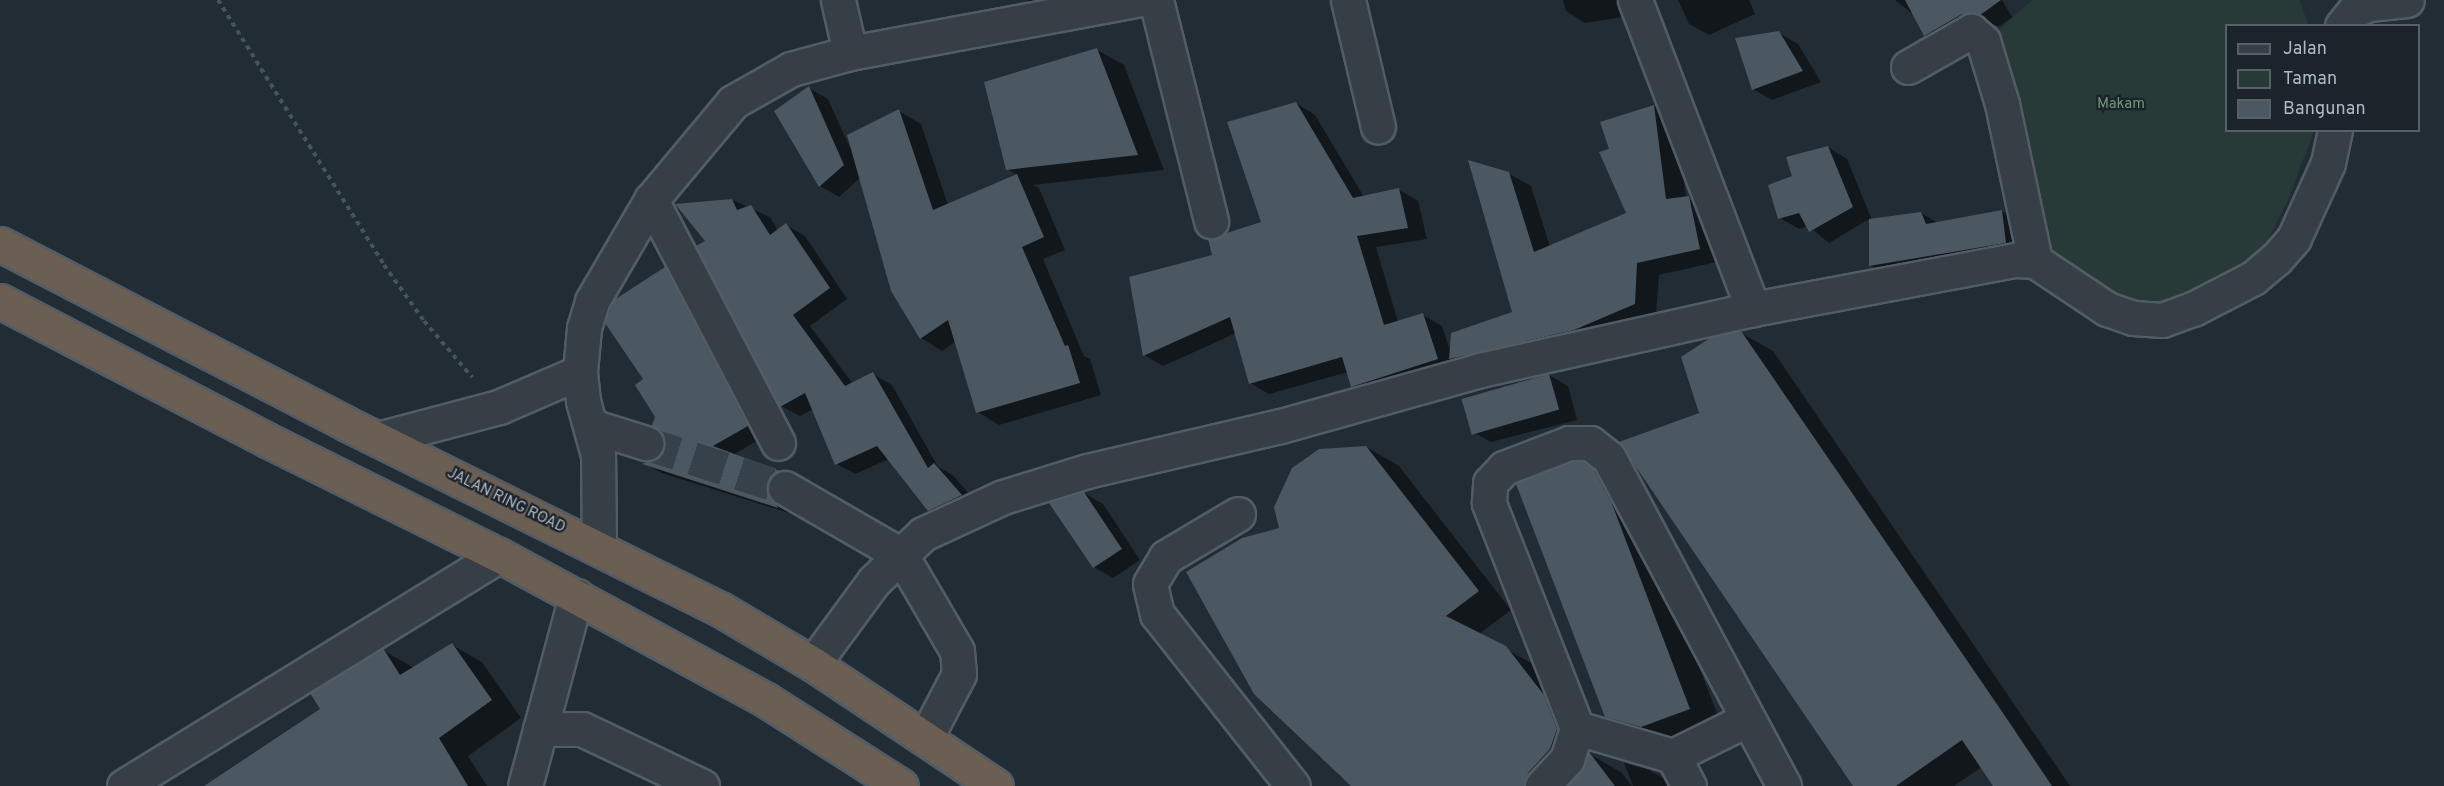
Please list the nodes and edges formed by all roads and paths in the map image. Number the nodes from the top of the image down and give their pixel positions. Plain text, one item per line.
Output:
1 (218, 0) edge
2 (838, 0) edge
3 (1137, 0) edge
4 (1156, 0) edge
5 (1348, 0) edge
6 (1635, 0) edge
7 (2408, 0) edge
8 (2344, 24) edge
9 (850, 53) junction
10 (1908, 67) dead end
11 (1378, 127) dead end
12 (2335, 132) edge
13 (651, 200) junction
14 (1211, 221) dead end
15 (0, 243) edge
16 (2034, 261) junction
17 (65, 278) junction
18 (0, 301) edge
19 (1753, 309) junction
20 (40, 320) junction
21 (580, 372) junction
22 (499, 407) junction
23 (591, 426) junction
24 (378, 439) junction
25 (646, 443) tunnel mouth
26 (777, 443) dead end
27 (785, 488) tunnel mouth
28 (1238, 514) dead end
29 (599, 546) junction
30 (499, 555) junction
31 (901, 555) junction
32 (576, 596) junction
33 (813, 664) junction
34 (1746, 720) junction
35 (1577, 728) junction
36 (540, 729) junction
37 (926, 737) junction
38 (1673, 756) junction
39 (124, 786) edge
40 (525, 786) edge
41 (702, 786) edge
42 (901, 786) edge
43 (996, 786) edge
44 (1293, 786) edge
45 (1542, 786) edge
46 (1689, 786) edge
47 (1784, 786) edge

1 - 22 path
2 - 9 street
3 - 9 street
4 - 14 street
5 - 11 street
6 - 19 street
7 - 8 street
9 - 13 street
10 - 16 street
12 - 16 street
13 - 21 street
13 - 26 street
15 - 17 highway, JALAN RING ROAD
16 - 19 street
17 - 20 highway
17 - 24 highway, JALAN RING ROAD
18 - 20 highway
19 - 31 street
20 - 30 highway
21 - 22 street
21 - 23 street
22 - 24 street
23 - 25 street
23 - 29 street
24 - 29 highway, JALAN RING ROAD
27 - 31 street
28 - 44 street
29 - 33 highway, JALAN RING ROAD
30 - 32 highway
30 - 39 street
31 - 33 street
31 - 37 street
32 - 36 street
32 - 42 highway
33 - 37 highway, JALAN RING ROAD
34 - 35 street
34 - 38 street
34 - 47 street
35 - 38 street
35 - 45 street
36 - 40 street
36 - 41 street
37 - 43 highway, JALAN RING ROAD
38 - 46 street

